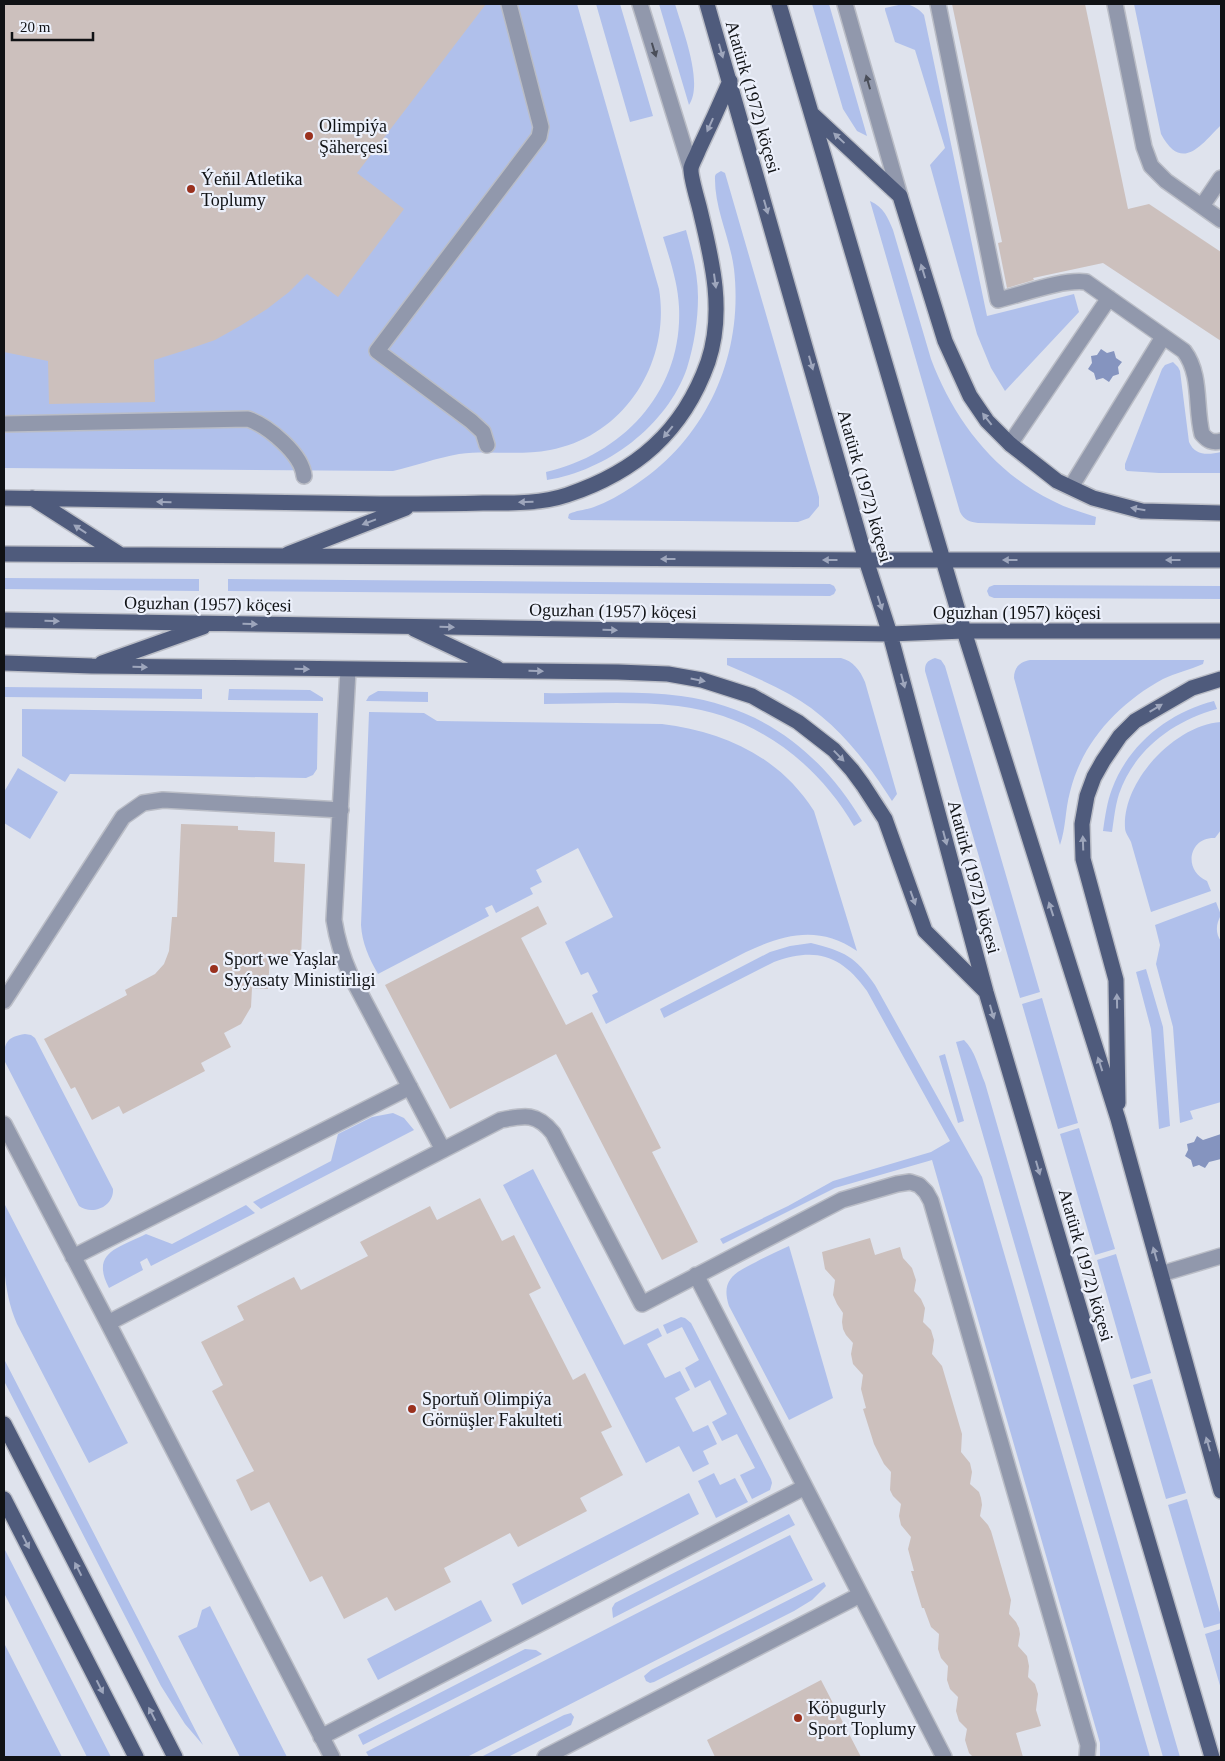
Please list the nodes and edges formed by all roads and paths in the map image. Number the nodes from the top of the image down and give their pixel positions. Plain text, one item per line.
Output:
1 (510, 4) edge
2 (640, 4) edge
3 (707, 4) edge
4 (779, 4) edge
5 (846, 4) edge
6 (938, 4) edge
7 (1115, 4) edge
8 (730, 81) junction
9 (812, 113) junction
10 (691, 169) junction
11 (1221, 178) edge
12 (900, 196) junction
13 (1202, 206) junction
14 (1221, 220) edge
15 (1109, 298) junction
16 (1163, 336) junction
17 (4, 424) edge
18 (1221, 441) edge
19 (1010, 444) junction
20 (487, 445) dead end
21 (304, 476) dead end
22 (1071, 487) junction
23 (4, 498) edge
24 (32, 498) junction
25 (414, 504) junction
26 (1221, 512) edge
27 (4, 554) edge
28 (121, 555) junction
29 (280, 556) junction
30 (866, 560) junction
31 (943, 560) junction
32 (1221, 560) edge
33 (4, 620) edge
34 (213, 623) junction
35 (408, 626) junction
36 (1221, 631) edge
37 (964, 632) junction
38 (890, 634) junction
39 (4, 663) edge
40 (92, 666) junction
41 (348, 670) junction
42 (501, 670) junction
43 (1221, 679) edge
44 (341, 810) junction
45 (986, 992) junction
46 (4, 1002) edge
47 (410, 1087) junction
48 (1118, 1119) junction
49 (4, 1124) edge
50 (443, 1150) junction
51 (1221, 1256) edge
52 (73, 1258) junction
53 (1161, 1274) junction
54 (696, 1275) junction
55 (108, 1324) junction
56 (4, 1424) edge
57 (805, 1487) junction
58 (1221, 1491) edge
59 (4, 1499) edge
60 (860, 1595) junction
61 (321, 1737) junction
62 (136, 1757) edge
63 (175, 1757) edge
64 (332, 1757) edge
65 (545, 1757) edge
66 (944, 1757) edge
67 (1087, 1757) edge
68 (1212, 1757) edge

1 - 20 street
2 -> 10 street
3 -> 8 main road, Atatürk (1972) köçesi
4 - 9 main road
12 -> 5 street
6 - 15 street
7 - 13 street
8 -> 10 main road
8 -> 30 main road, Atatürk (1972) köçesi
12 -> 9 main road
9 - 31 main road
10 -> 25 main road
11 - 13 street
19 -> 12 main road
13 - 14 street
15 - 16 street
15 - 19 street
16 - 18 street
16 - 22 street
17 - 21 street
19 - 22 main road
26 -> 22 main road
23 - 24 main road
25 -> 24 main road
28 -> 24 main road
25 -> 29 main road
27 - 28 main road
28 - 29 main road
30 -> 29 main road
30 - 31 main road
30 -> 38 main road, Atatürk (1972) köçesi
32 -> 31 main road
31 - 37 main road
33 -> 34 main road, Oguzhan (1957) köçesi
34 -> 35 main road, Oguzhan (1957) köçesi
34 - 40 main road
35 -> 38 main road, Oguzhan (1957) köçesi
35 - 42 main road
36 - 37 main road, Oguzhan (1957) köçesi
37 - 38 main road, Oguzhan (1957) köçesi
48 -> 37 main road
38 -> 45 main road, Atatürk (1972) köçesi
39 - 40 main road
40 -> 41 main road
41 - 42 main road
41 - 44 street
42 -> 45 main road
48 -> 43 main road
44 - 46 street
44 - 47 street
45 -> 68 main road, Atatürk (1972) köçesi
47 - 50 street
47 - 52 street
53 -> 48 main road
49 - 52 street
50 - 54 street
50 - 55 street
51 - 53 street
52 - 55 street
58 -> 53 main road
54 - 57 street
54 - 67 street
55 - 61 street
63 -> 56 main road
57 - 60 street
57 - 61 street
59 -> 62 main road
60 - 65 street
60 - 66 street
61 - 64 street

